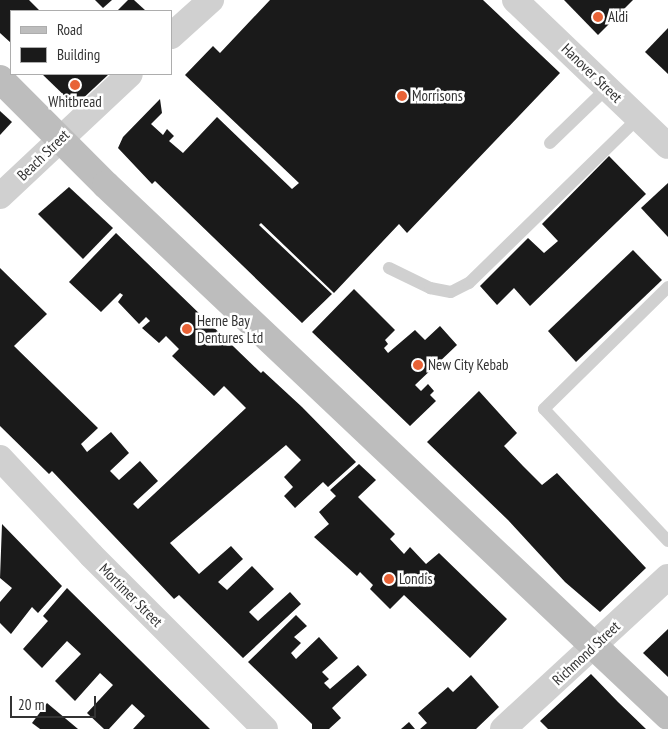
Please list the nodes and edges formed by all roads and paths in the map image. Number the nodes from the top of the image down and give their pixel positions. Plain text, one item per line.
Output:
1 (211, 0) edge
2 (516, 0) edge
3 (172, 35) edge
4 (129, 75) edge
5 (0, 79) edge
6 (607, 88) junction
7 (638, 118) junction
8 (60, 138) junction
9 (550, 143) dead end
10 (668, 146) edge
11 (0, 196) edge
12 (389, 268) dead end
13 (668, 287) edge
14 (0, 458) edge
15 (668, 541) edge
16 (668, 576) edge
17 (594, 646) junction
18 (668, 716) edge
19 (265, 729) edge
20 (503, 729) edge

1 - 3 street
2 - 6 street, Hanover Street
4 - 8 street, Beach Street
5 - 8 main road
6 - 7 street, Hanover Street
6 - 9 lane
7 - 10 street, Hanover Street
7 - 12 lane
8 - 11 street, Beach Street
8 - 17 main road
13 - 15 lane
14 - 19 street, Mortimer Street
16 - 17 street, Richmond Street
17 - 18 main road
17 - 20 street, Richmond Street

